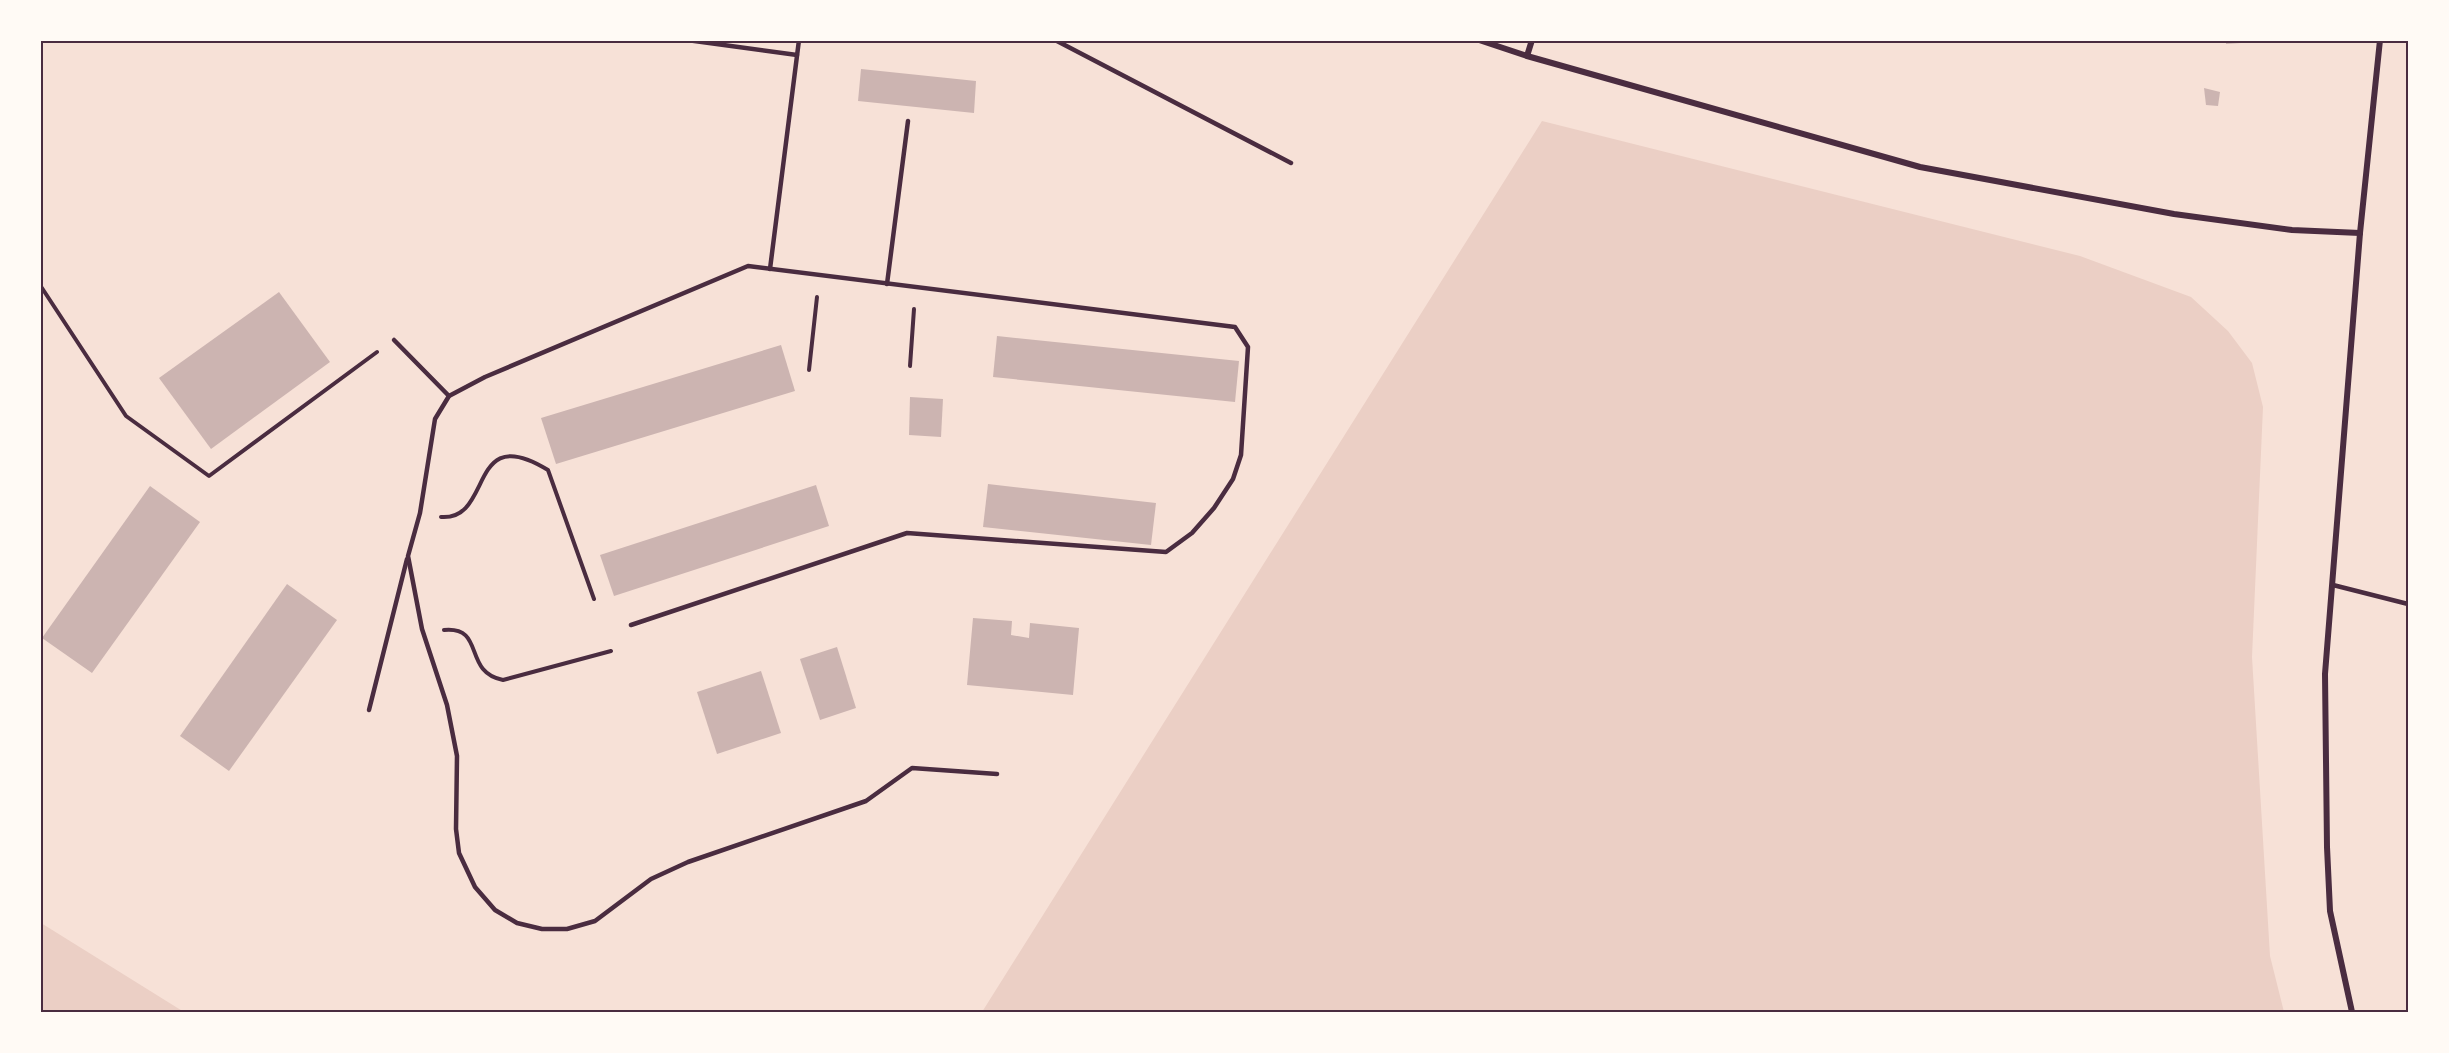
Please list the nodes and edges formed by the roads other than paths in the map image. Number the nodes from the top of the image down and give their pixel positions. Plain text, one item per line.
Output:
1 (687, 40) edge
2 (799, 40) edge
3 (1054, 40) edge
4 (1479, 40) edge
5 (1532, 40) edge
6 (2380, 40) edge
7 (798, 55) junction
8 (1527, 56) junction
9 (908, 121) dead end
10 (1291, 163) dead end
11 (2360, 232) junction
12 (770, 269) junction
13 (887, 284) junction
14 (394, 340) road end
15 (449, 396) junction
16 (408, 556) junction
17 (2333, 585) junction
18 (2409, 604) edge
19 (631, 625) dead end
20 (369, 710) dead end
21 (997, 774) dead end
22 (2352, 1012) edge

1 - 7 lane
2 - 7 lane
3 - 10 lane
4 - 8 street
5 - 8 street
6 - 11 street
7 - 12 lane
8 - 11 street
9 - 13 lane
11 - 17 street
12 - 13 lane
12 - 15 lane
13 - 19 lane
14 - 15 lane
15 - 16 lane
16 - 20 lane
16 - 21 lane
17 - 18 lane
17 - 22 street

